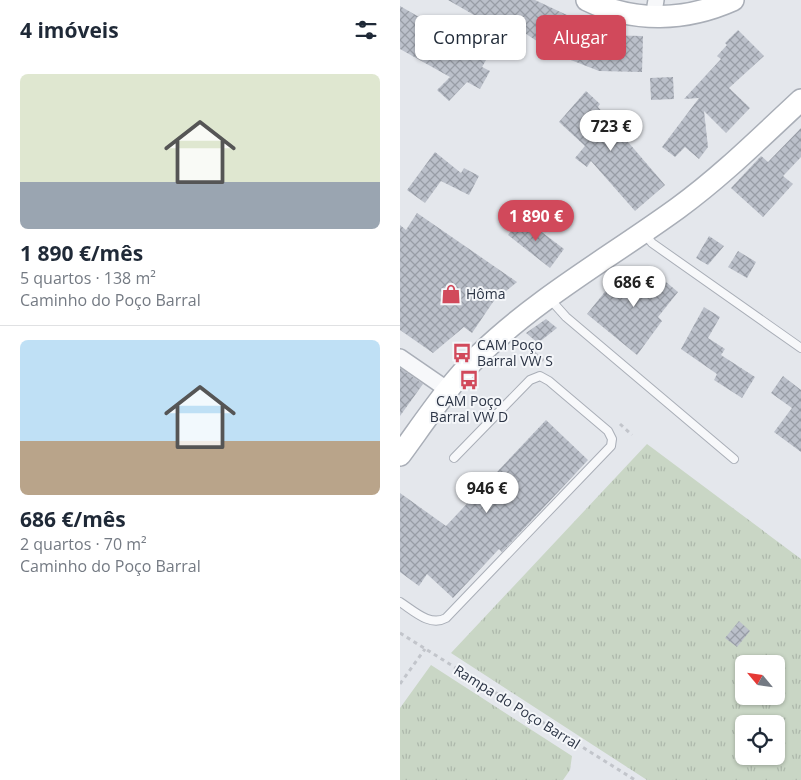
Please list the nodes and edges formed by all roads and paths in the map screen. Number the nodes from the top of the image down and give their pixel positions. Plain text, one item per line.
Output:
1 (587, 0) edge
2 (733, 0) edge
3 (655, 9) edge
4 (801, 100) edge
5 (643, 232) junction
6 (549, 298) junction
7 (801, 348) edge
8 (400, 357) edge
9 (448, 390) junction
10 (400, 455) edge
11 (454, 458) dead end
12 (734, 459) dead end
13 (400, 602) edge
14 (400, 633) edge
15 (425, 649) junction
16 (400, 684) edge
17 (635, 780) edge

1 - 3 street
2 - 3 street
4 - 5 street
5 - 6 street
5 - 7 lane
6 - 9 street
6 - 12 lane
8 - 9 street
9 - 10 street
11 - 13 lane
14 - 15 path, Rampa do Poço Barral
15 - 16 path
15 - 17 path, Rampa do Poço Barral

